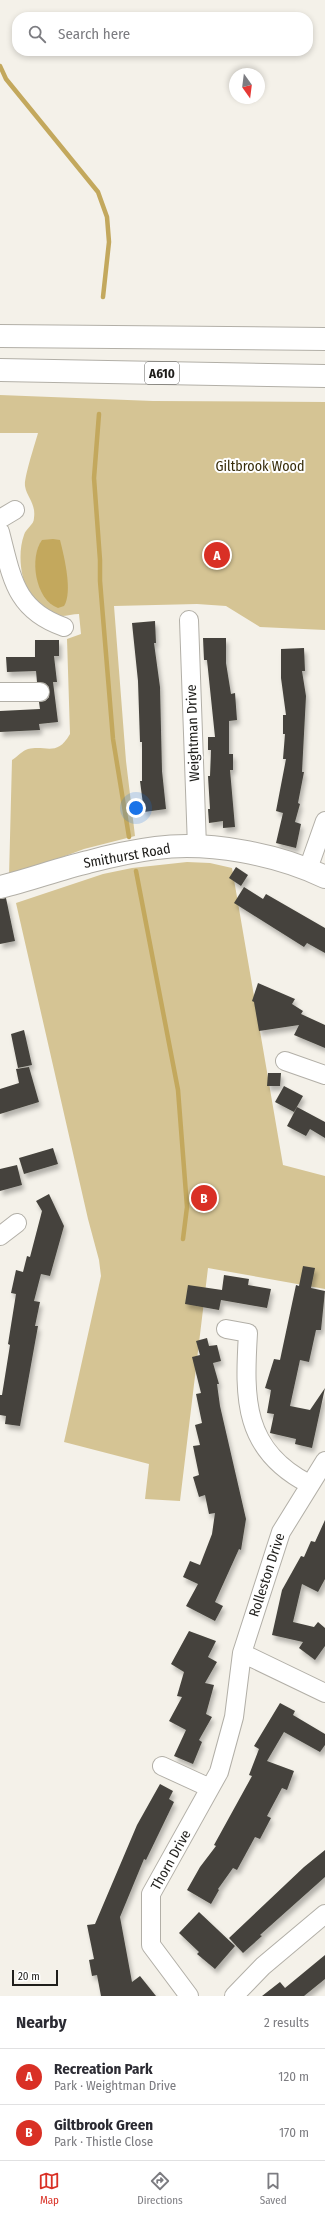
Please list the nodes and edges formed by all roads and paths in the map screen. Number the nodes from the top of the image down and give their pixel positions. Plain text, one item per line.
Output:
1 (0, 336) edge
2 (325, 340) edge
3 (0, 370) edge
4 (325, 376) edge
5 (15, 510) dead end
6 (0, 518) edge
7 (0, 532) edge
8 (189, 620) dead end
9 (64, 627) dead end
10 (0, 692) edge
11 (40, 692) dead end
12 (325, 821) edge
13 (197, 846) junction
14 (317, 873) edge
15 (0, 887) edge
16 (285, 1061) dead end
17 (325, 1075) edge
18 (17, 1223) dead end
19 (0, 1236) edge
20 (226, 1329) dead end
21 (325, 1460) edge
22 (309, 1484) junction
23 (242, 1653) junction
24 (325, 1693) edge
25 (162, 1766) dead end
26 (210, 1788) junction
27 (325, 1914) edge
28 (190, 1996) edge
29 (234, 1996) edge

1 - 2 main road
3 - 4 main road, A610
5 - 6 street
7 - 9 street
8 - 13 street, Weightman Drive
10 - 11 street
12 - 14 street
13 - 14 main road, Smithurst Road
13 - 15 main road, Smithurst Road
16 - 17 street
18 - 19 street
20 - 22 street
21 - 22 street, Rolleston Drive
22 - 23 street, Rolleston Drive
23 - 24 street
23 - 26 street, Thorn Drive
25 - 26 street
26 - 28 street, Thorn Drive
27 - 29 street

